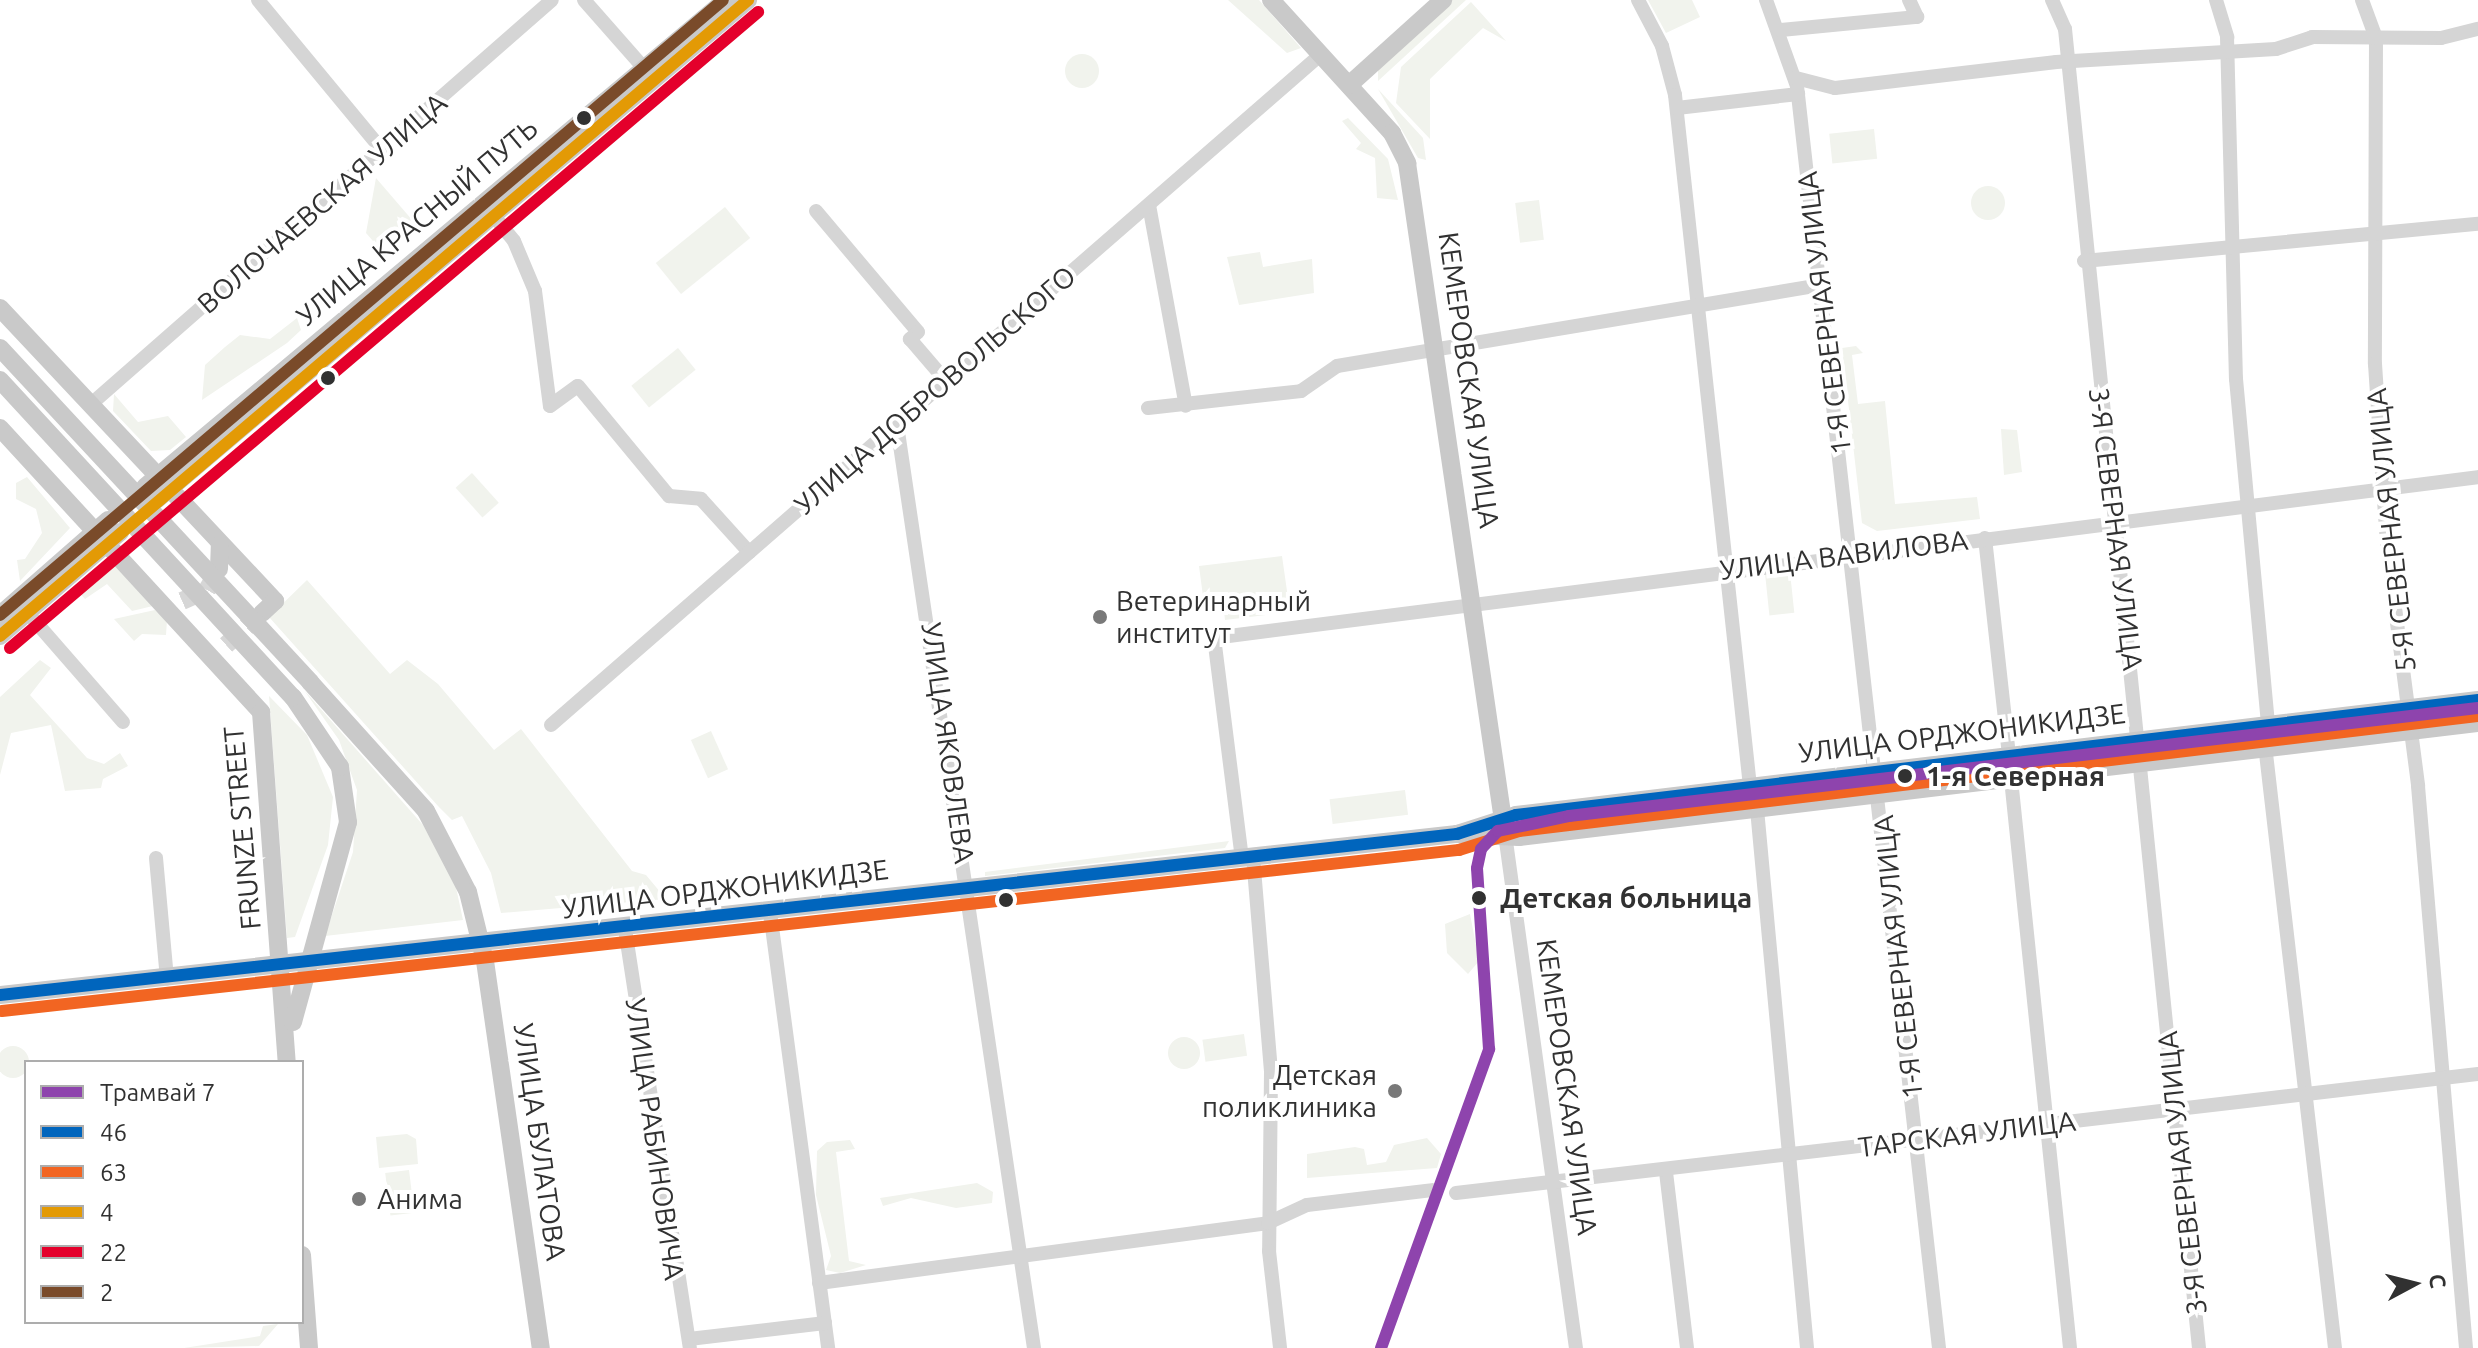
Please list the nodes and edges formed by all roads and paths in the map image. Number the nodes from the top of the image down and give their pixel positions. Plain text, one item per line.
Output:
1 (258, 0) edge
2 (552, 0) edge
3 (584, 0) edge
4 (726, 0) edge
5 (748, 0) edge
6 (1271, 0) edge
7 (1443, 0) edge
8 (1638, 0) edge
9 (1766, 0) edge
10 (1909, 0) edge
11 (2052, 0) edge
12 (2216, 0) edge
13 (2362, 0) edge
14 (2478, 29) edge
15 (1781, 30) junction
16 (2376, 38) junction
17 (2225, 49) junction
18 (1319, 56) junction
19 (2068, 67) junction
20 (650, 73) junction
21 (1796, 78) junction
22 (1349, 85) junction
23 (1798, 94) junction
24 (1677, 108) junction
25 (383, 151) junction
26 (1149, 205) junction
27 (816, 211) dead end
28 (493, 215) junction
29 (2478, 224) edge
30 (2374, 236) junction
31 (2231, 251) junction
32 (2084, 261) junction
33 (1821, 285) junction
34 (1698, 302) junction
35 (0, 308) edge
36 (1436, 347) junction
37 (0, 348) edge
38 (0, 380) edge
39 (946, 381) junction
40 (90, 405) junction
41 (1186, 406) junction
42 (1148, 408) dead end
43 (897, 425) junction
44 (0, 428) edge
45 (2478, 477) edge
46 (157, 488) junction
47 (2388, 488) junction
48 (2245, 507) junction
49 (2114, 523) junction
50 (108, 531) junction
51 (1985, 538) junction
52 (220, 544) junction
53 (749, 552) junction
54 (1852, 553) junction
55 (219, 569) tunnel mouth
56 (1728, 569) junction
57 (158, 596) junction
58 (182, 601) dead end
59 (1475, 604) junction
60 (268, 607) dead end
61 (27, 612) junction
62 (0, 615) edge
63 (0, 636) edge
64 (2478, 700) edge
65 (2409, 708) junction
66 (123, 722) dead end
67 (2478, 723) edge
68 (551, 725) dead end
69 (2268, 725) junction
70 (2411, 730) junction
71 (2139, 740) junction
72 (2265, 745) junction
73 (2009, 756) junction
74 (2141, 761) junction
75 (2011, 779) junction
76 (1878, 781) junction
77 (1750, 787) junction
78 (1757, 809) junction
79 (1504, 826) junction
80 (156, 858) dead end
81 (1247, 858) junction
82 (970, 890) junction
83 (770, 912) junction
84 (625, 929) junction
85 (482, 945) junction
86 (305, 964) junction
87 (280, 967) junction
88 (167, 979) junction
89 (0, 995) edge
90 (287, 1060) edge
91 (287, 1060) edge
92 (2478, 1074) edge
93 (2440, 1078) junction
94 (2305, 1095) junction
95 (2176, 1110) junction
96 (2048, 1125) junction
97 (1918, 1140) junction
98 (1790, 1156) junction
99 (1666, 1172) junction
100 (1551, 1182) junction
101 (1432, 1190) dead end
102 (1456, 1193) dead end
103 (1268, 1223) junction
104 (1020, 1257) junction
105 (304, 1282) edge
106 (819, 1283) junction
107 (825, 1323) junction
108 (690, 1343) edge
109 (309, 1348) edge
110 (541, 1348) edge
111 (828, 1348) edge
112 (1034, 1348) edge
113 (1280, 1348) edge
114 (1576, 1348) edge
115 (1687, 1348) edge
116 (1807, 1348) edge
117 (1939, 1348) edge
118 (2070, 1348) edge
119 (2199, 1348) edge
120 (2335, 1348) edge
121 (2466, 1348) edge

1 - 25 street
2 - 25 street, ВОЛОЧАЕВСКАЯ УЛИЦА
3 - 20 street
4 - 20 main road, УЛИЦА КРАСНЫЙ ПУТЬ
5 - 20 main road, УЛИЦА КРАСНЫЙ ПУТЬ
6 - 18 main road, КЕМЕРОВСКАЯ УЛИЦА
7 - 22 main road
8 - 24 street
9 - 15 street, 1-Я СЕВЕРНАЯ УЛИЦА
10 - 15 street
11 - 19 street, 3-Я СЕВЕРНАЯ УЛИЦА
12 - 17 street
13 - 16 street, 5-Я СЕВЕРНАЯ УЛИЦА
14 - 16 street
15 - 21 street, 1-Я СЕВЕРНАЯ УЛИЦА
16 - 17 street
16 - 30 street, 5-Я СЕВЕРНАЯ УЛИЦА
17 - 19 street
17 - 31 street
18 - 22 main road, КЕМЕРОВСКАЯ УЛИЦА
18 - 26 street, УЛИЦА ДОБРОВОЛЬСКОГО
19 - 21 street
19 - 32 street, 3-Я СЕВЕРНАЯ УЛИЦА
20 - 28 main road, УЛИЦА КРАСНЫЙ ПУТЬ
20 - 46 main road, УЛИЦА КРАСНЫЙ ПУТЬ
21 - 23 street, 1-Я СЕВЕРНАЯ УЛИЦА
22 - 36 main road, КЕМЕРОВСКАЯ УЛИЦА
23 - 24 street
23 - 33 street, 1-Я СЕВЕРНАЯ УЛИЦА
24 - 34 street
25 - 40 street, ВОЛОЧАЕВСКАЯ УЛИЦА
26 - 39 street, УЛИЦА ДОБРОВОЛЬСКОГО
26 - 41 street
27 - 39 street
28 - 46 main road, УЛИЦА КРАСНЫЙ ПУТЬ
28 - 53 street
29 - 30 street
30 - 31 street
30 - 47 street, 5-Я СЕВЕРНАЯ УЛИЦА
31 - 32 street
31 - 48 street
32 - 49 street, 3-Я СЕВЕРНАЯ УЛИЦА
33 - 34 street
33 - 54 street, 1-Я СЕВЕРНАЯ УЛИЦА
34 - 36 street
34 - 56 street
35 - 40 main road
36 - 41 street
36 - 59 main road, КЕМЕРОВСКАЯ УЛИЦА
37 - 85 main road, УЛИЦА БУЛАТОВА, bridge
38 - 86 main road, bridge
39 - 43 street, УЛИЦА ДОБРОВОЛЬСКОГО
40 - 46 main road
41 - 42 street
43 - 53 street, УЛИЦА ДОБРОВОЛЬСКОГО
43 - 82 street, УЛИЦА ЯКОВЛЕВА
44 - 50 main road, FRUNZE STREET
45 - 47 street, УЛИЦА ВАВИЛОВА
46 - 52 main road
47 - 48 street, УЛИЦА ВАВИЛОВА
47 - 65 street, 5-Я СЕВЕРНАЯ УЛИЦА
48 - 49 street, УЛИЦА ВАВИЛОВА
48 - 69 street
49 - 51 street, УЛИЦА ВАВИЛОВА
49 - 71 street, 3-Я СЕВЕРНАЯ УЛИЦА
50 - 57 main road, FRUNZE STREET
50 - 61 main road
50 - 62 main road
51 - 54 street, УЛИЦА ВАВИЛОВА
51 - 73 street
52 - 55 main road
52 - 60 main road
53 - 68 street, УЛИЦА ДОБРОВОЛЬСКОГО
54 - 56 street, УЛИЦА ВАВИЛОВА
54 - 76 street, 1-Я СЕВЕРНАЯ УЛИЦА
56 - 59 street, УЛИЦА ВАВИЛОВА
56 - 77 street
57 - 58 main road
57 - 87 main road, FRUNZE STREET
59 - 79 main road, КЕМЕРОВСКАЯ УЛИЦА
59 - 81 street, УЛИЦА ВАВИЛОВА
61 - 63 main road
61 - 66 street
64 - 65 main road, УЛИЦА ОРДЖОНИКИДЗЕ
65 - 69 main road, УЛИЦА ОРДЖОНИКИДЗЕ
65 - 70 street, 5-Я СЕВЕРНАЯ УЛИЦА
67 - 70 main road, УЛИЦА ОРДЖОНИКИДЗЕ
69 - 71 main road, УЛИЦА ОРДЖОНИКИДЗЕ
70 - 72 main road, УЛИЦА ОРДЖОНИКИДЗЕ
70 - 93 street, 5-Я СЕВЕРНАЯ УЛИЦА
71 - 73 main road, УЛИЦА ОРДЖОНИКИДЗЕ
71 - 74 street, 3-Я СЕВЕРНАЯ УЛИЦА
72 - 74 main road, УЛИЦА ОРДЖОНИКИДЗЕ
72 - 94 street
73 - 76 main road, УЛИЦА ОРДЖОНИКИДЗЕ
74 - 75 main road, УЛИЦА ОРДЖОНИКИДЗЕ
74 - 95 street, 3-Я СЕВЕРНАЯ УЛИЦА
75 - 76 main road, УЛИЦА ОРДЖОНИКИДЗЕ
75 - 96 street
76 - 77 main road, УЛИЦА ОРДЖОНИКИДЗЕ
76 - 78 main road, УЛИЦА ОРДЖОНИКИДЗЕ
76 - 97 street, 1-Я СЕВЕРНАЯ УЛИЦА
77 - 79 main road, УЛИЦА ОРДЖОНИКИДЗЕ
78 - 79 main road, УЛИЦА ОРДЖОНИКИДЗЕ
78 - 98 street
79 - 81 main road, УЛИЦА ОРДЖОНИКИДЗЕ
79 - 100 street, КЕМЕРОВСКАЯ УЛИЦА
80 - 88 street
81 - 82 main road, УЛИЦА ОРДЖОНИКИДЗЕ
81 - 103 street
82 - 83 main road, УЛИЦА ОРДЖОНИКИДЗЕ
82 - 104 street, УЛИЦА ЯКОВЛЕВА
83 - 84 main road, УЛИЦА ОРДЖОНИКИДЗЕ
83 - 106 street
84 - 85 main road, УЛИЦА ОРДЖОНИКИДЗЕ
84 - 108 street, УЛИЦА РАБИНОВИЧА
85 - 86 main road, УЛИЦА ОРДЖОНИКИДЗЕ
85 - 110 main road, УЛИЦА БУЛАТОВА
86 - 87 main road, УЛИЦА ОРДЖОНИКИДЗЕ
86 - 91 main road
87 - 88 main road, УЛИЦА ОРДЖОНИКИДЗЕ
87 - 90 main road, FRUNZE STREET
88 - 89 main road, УЛИЦА ОРДЖОНИКИДЗЕ
92 - 93 street, ТАРСКАЯ УЛИЦА
93 - 94 street, ТАРСКАЯ УЛИЦА
93 - 121 street, 5-Я СЕВЕРНАЯ УЛИЦА
94 - 95 street, ТАРСКАЯ УЛИЦА
94 - 120 street
95 - 96 street, ТАРСКАЯ УЛИЦА
95 - 119 street, 3-Я СЕВЕРНАЯ УЛИЦА
96 - 97 street, ТАРСКАЯ УЛИЦА
96 - 118 street
97 - 98 street, ТАРСКАЯ УЛИЦА
97 - 117 street, 1-Я СЕВЕРНАЯ УЛИЦА
98 - 99 street, ТАРСКАЯ УЛИЦА
98 - 116 street
99 - 100 street, ТАРСКАЯ УЛИЦА
99 - 115 street
100 - 102 street, ТАРСКАЯ УЛИЦА
100 - 114 street, КЕМЕРОВСКАЯ УЛИЦА
101 - 103 street
103 - 104 street
103 - 113 street
104 - 106 street
104 - 112 street, УЛИЦА ЯКОВЛЕВА
105 - 109 main road
106 - 107 street
107 - 108 street
107 - 111 street

